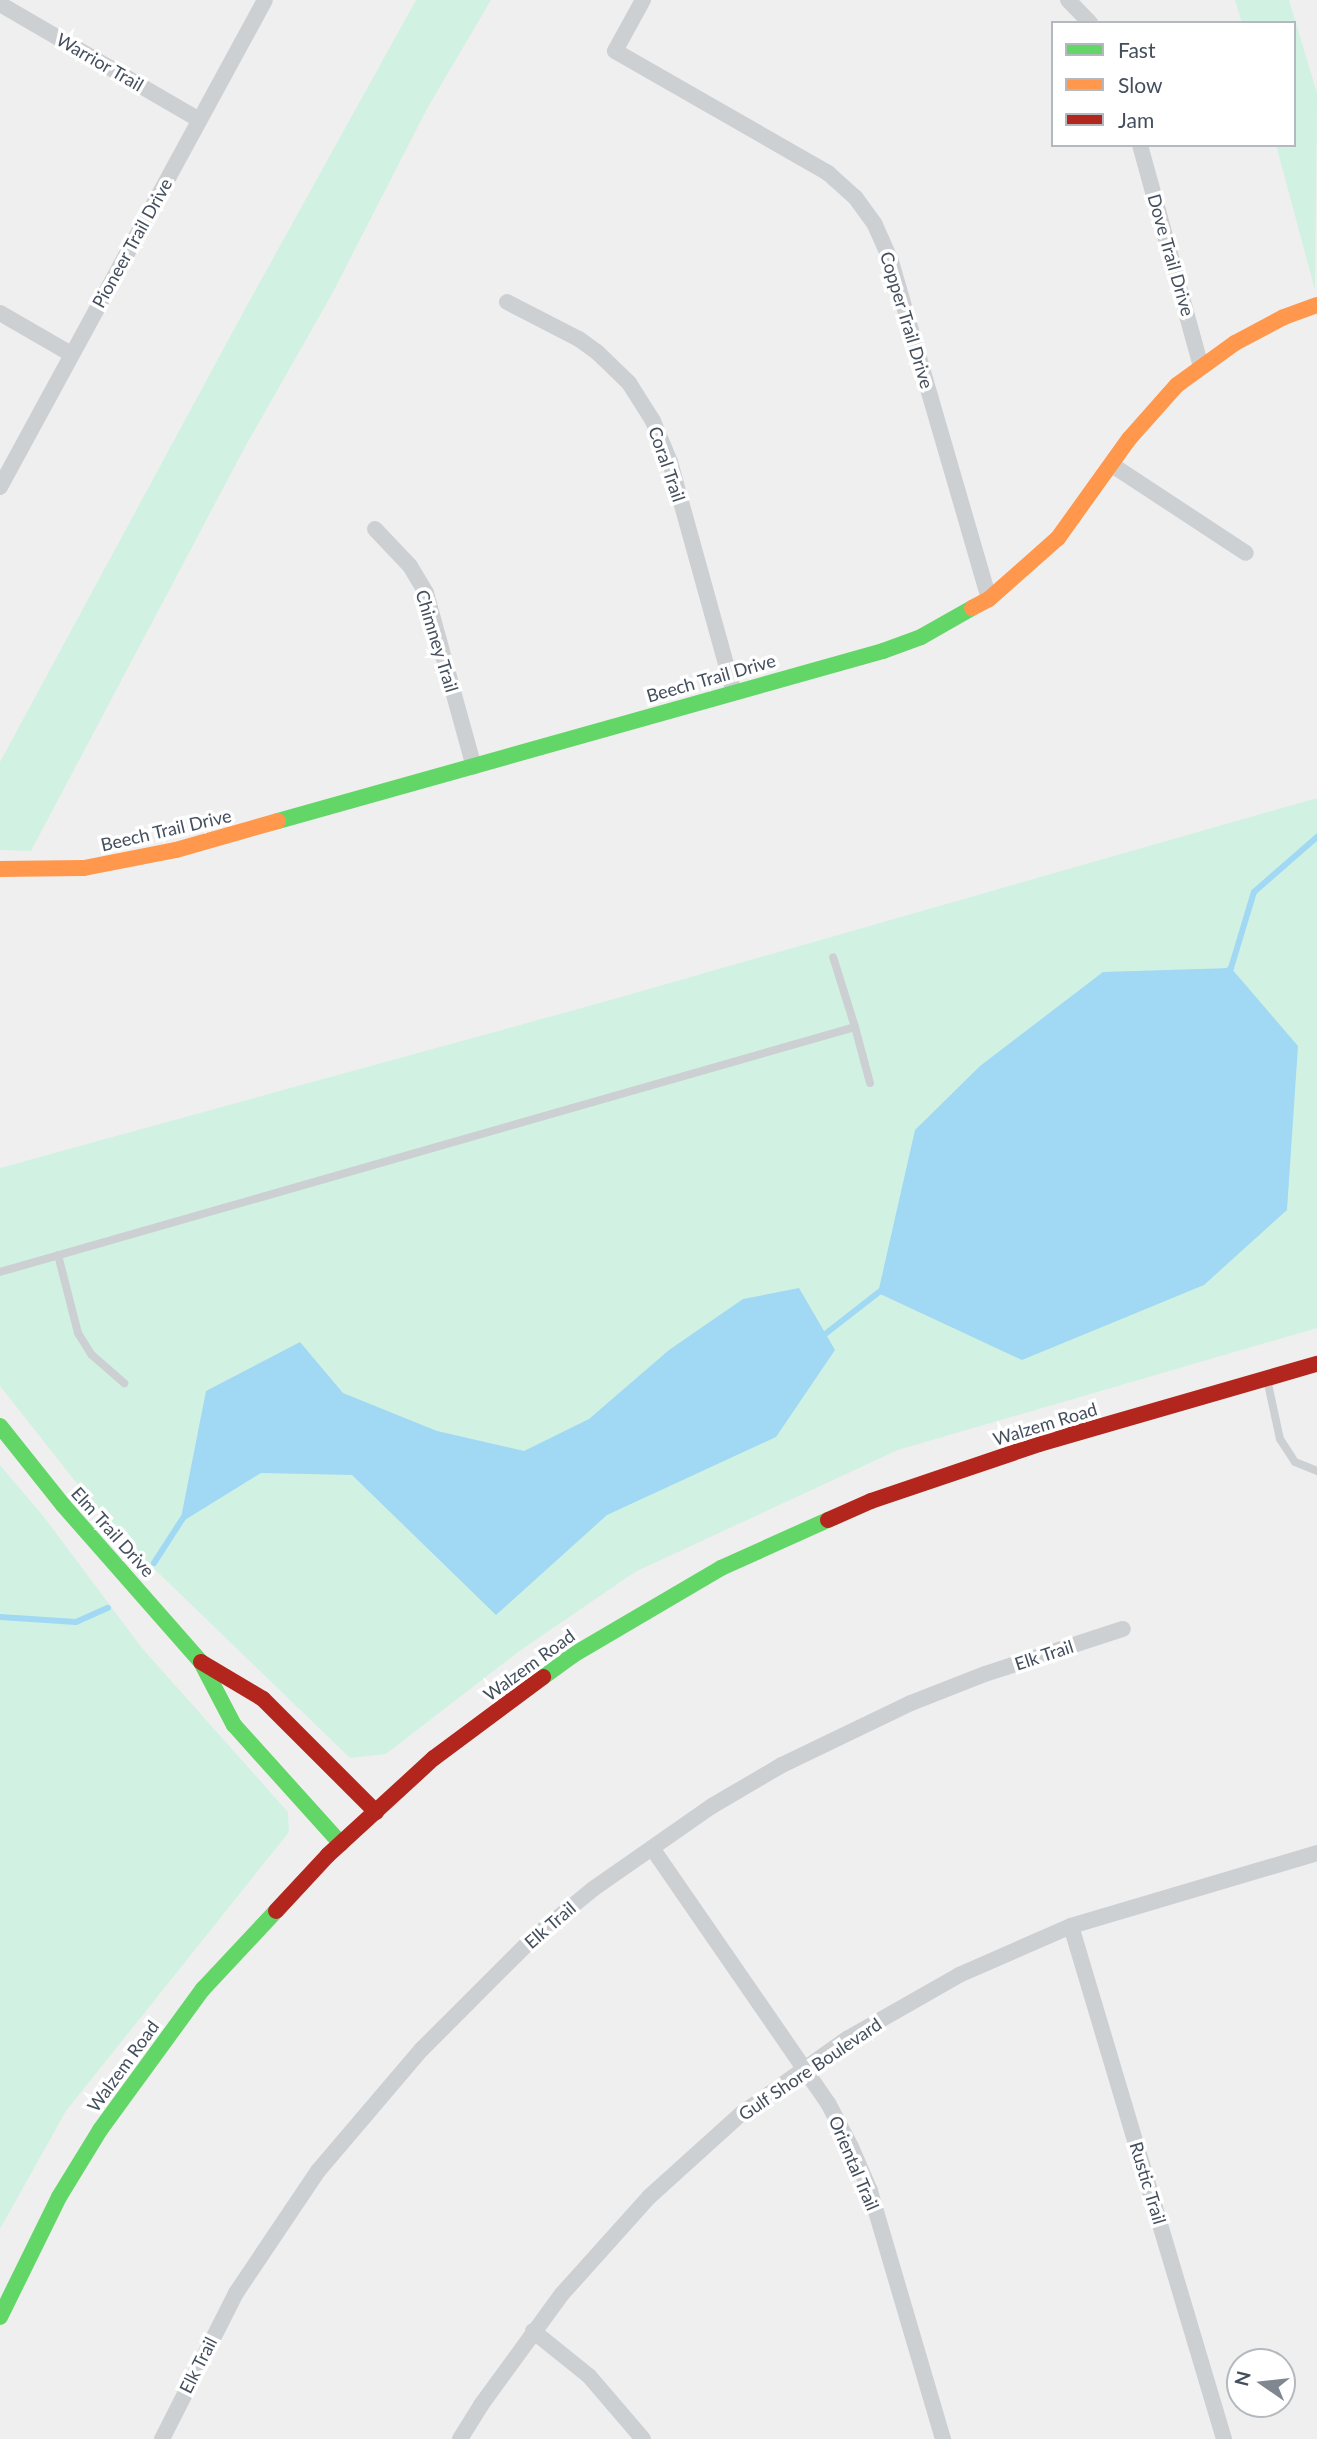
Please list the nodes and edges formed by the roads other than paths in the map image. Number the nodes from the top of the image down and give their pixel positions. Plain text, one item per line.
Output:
1 (265, 0) edge
2 (643, 0) edge
3 (1068, 0) edge
4 (0, 4) edge
5 (1088, 21) edge
6 (199, 120) junction
7 (1141, 147) edge
8 (507, 302) dead end
9 (1317, 306) edge
10 (0, 313) edge
11 (71, 354) junction
12 (1201, 366) junction
13 (1112, 465) junction
14 (0, 487) edge
15 (375, 529) dead end
16 (1246, 553) dead end
17 (989, 599) junction
18 (734, 692) junction
19 (474, 767) junction
20 (0, 869) edge
21 (833, 957) dead end
22 (855, 1027) junction
23 (870, 1083) dead end
24 (58, 1255) junction
25 (0, 1272) edge
26 (1317, 1364) edge
27 (1266, 1379) junction
28 (124, 1382) dead end
29 (0, 1426) edge
30 (1317, 1471) edge
31 (1123, 1629) dead end
32 (201, 1662) junction
33 (376, 1812) junction
34 (341, 1844) junction
35 (652, 1848) junction
36 (1317, 1853) edge
37 (1071, 1926) junction
38 (804, 2069) junction
39 (0, 2317) edge
40 (533, 2331) junction
41 (162, 2439) edge
42 (460, 2439) edge
43 (643, 2439) edge
44 (943, 2439) edge
45 (1224, 2439) edge

1 - 6 street, Pioneer Trail Drive
2 - 17 street, Copper Trail Drive
3 - 5 street
4 - 6 street, Warrior Trail
6 - 11 street, Pioneer Trail Drive
7 - 12 street, Dove Trail Drive
8 - 18 street, Coral Trail
9 - 12 street, Beech Trail Drive
10 - 11 street
11 - 14 street, Pioneer Trail Drive
12 - 13 street, Beech Trail Drive
13 - 16 street
13 - 17 street, Beech Trail Drive
15 - 19 street, Chimney Trail
17 - 18 street, Beech Trail Drive
18 - 19 street, Beech Trail Drive
19 - 20 street, Beech Trail Drive
21 - 22 lane
22 - 23 lane
22 - 24 lane
24 - 25 lane
24 - 28 lane
26 - 27 street, Walzem Road
27 - 30 lane
27 - 33 street, Walzem Road
29 - 32 street, Elm Trail Drive
31 - 35 street, Elk Trail
32 - 33 street, Elm Trail Drive
32 - 34 street, Elm Trail Drive
33 - 34 street, Walzem Road
34 - 39 street, Walzem Road
35 - 38 street, Oriental Trail
35 - 41 street, Elk Trail
36 - 37 street, Gulf Shore Boulevard
37 - 38 street, Gulf Shore Boulevard
37 - 45 street, Rustic Trail
38 - 40 street, Gulf Shore Boulevard
38 - 44 street, Oriental Trail
40 - 42 street, Gulf Shore Boulevard
40 - 43 street

